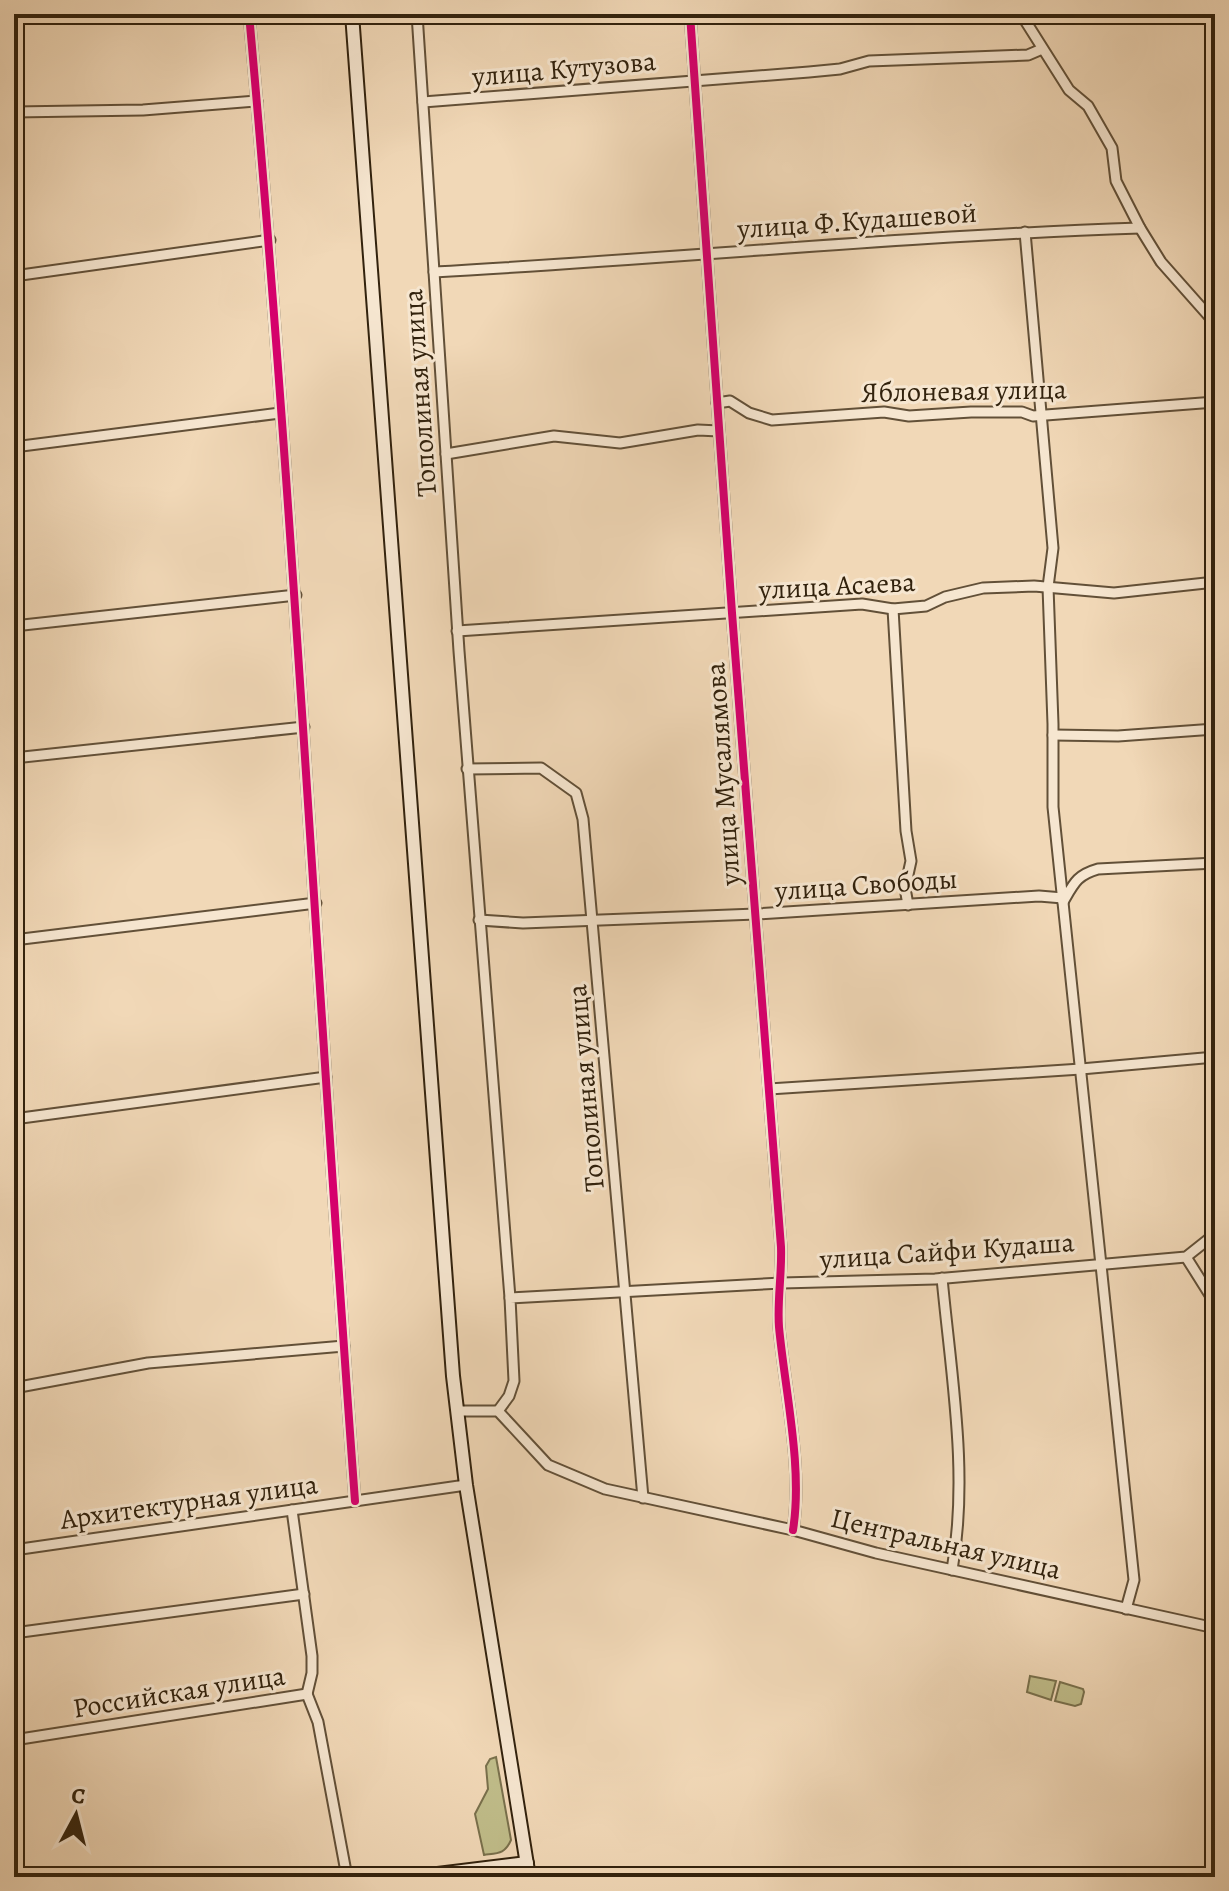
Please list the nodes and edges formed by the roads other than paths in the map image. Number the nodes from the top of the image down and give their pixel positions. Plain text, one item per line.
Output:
1 (249, 14) edge
2 (352, 14) edge
3 (417, 14) edge
4 (690, 14) edge
5 (1021, 14) edge
6 (1042, 49) junction
7 (695, 80) junction
8 (257, 101) junction
9 (423, 102) junction
10 (14, 112) edge
11 (1140, 228) junction
12 (1025, 232) junction
13 (270, 240) junction
14 (707, 253) junction
15 (434, 272) junction
16 (14, 276) edge
17 (1215, 323) edge
18 (1215, 402) edge
19 (717, 403) junction
20 (280, 413) junction
21 (1041, 416) junction
22 (719, 431) junction
23 (14, 447) edge
24 (446, 454) junction
25 (1215, 582) edge
26 (1048, 587) junction
27 (296, 595) junction
28 (893, 609) junction
29 (732, 613) junction
30 (14, 626) edge
31 (457, 631) junction
32 (304, 727) junction
33 (1215, 729) edge
34 (1053, 735) junction
35 (14, 758) edge
36 (467, 769) junction
37 (1215, 863) edge
38 (1063, 900) junction
39 (316, 903) junction
40 (908, 905) junction
41 (756, 914) junction
42 (479, 920) junction
43 (593, 921) junction
44 (14, 940) edge
45 (1215, 1057) edge
46 (1081, 1069) junction
47 (326, 1077) junction
48 (769, 1089) junction
49 (14, 1119) edge
50 (1215, 1234) edge
51 (1186, 1257) junction
52 (1102, 1263) junction
53 (942, 1278) junction
54 (782, 1283) junction
55 (625, 1292) junction
56 (510, 1298) junction
57 (1215, 1303) edge
58 (344, 1346) junction
59 (14, 1388) edge
60 (457, 1411) junction
61 (498, 1411) junction
62 (466, 1485) junction
63 (643, 1498) junction
64 (355, 1501) junction
65 (292, 1510) junction
66 (793, 1530) junction
67 (14, 1550) edge
68 (952, 1570) junction
69 (304, 1594) junction
70 (1126, 1609) junction
71 (1215, 1628) edge
72 (14, 1633) edge
73 (307, 1694) junction
74 (14, 1740) edge
75 (527, 1863) junction
76 (347, 1877) edge
77 (413, 1877) edge
78 (529, 1877) edge

1 - 8 street
2 - 60 main road
3 - 9 street, Тополиная улица
4 - 7 street, улица Мусалямова
5 - 6 street
6 - 7 street, улица Кутузова
6 - 11 street
7 - 9 street, улица Кутузова
7 - 14 street, улица Мусалямова
8 - 10 street
8 - 13 street
9 - 15 street, Тополиная улица
11 - 12 street, улица Ф.Кудашевой
11 - 17 street
12 - 14 street, улица Ф.Кудашевой
12 - 21 street
13 - 16 street
13 - 20 street
14 - 15 street, улица Ф.Кудашевой
14 - 19 street, улица Мусалямова
15 - 24 street, Тополиная улица
18 - 21 street, Яблоневая улица
19 - 21 street, Яблоневая улица
19 - 22 street, улица Мусалямова
20 - 23 street
20 - 27 street
21 - 26 street
22 - 24 street
22 - 29 street, улица Мусалямова
24 - 31 street, Тополиная улица
25 - 26 street, улица Асаева
26 - 28 street, улица Асаева
26 - 34 street
27 - 30 street
27 - 32 street
28 - 29 street, улица Асаева
28 - 40 street
29 - 31 street, улица Асаева
29 - 41 street, улица Мусалямова
31 - 36 street, Тополиная улица
32 - 35 street
32 - 39 street
33 - 34 street
34 - 38 street
36 - 42 street, Тополиная улица
36 - 43 street, Тополиная улица
37 - 38 street
38 - 40 street, улица Свободы
38 - 46 street
39 - 44 street
39 - 47 street
40 - 41 street, улица Свободы
41 - 43 street, улица Свободы
41 - 48 street, улица Мусалямова
42 - 43 street, улица Свободы
42 - 56 street, Тополиная улица
43 - 55 street, Тополиная улица
45 - 46 street
46 - 48 street
46 - 52 street
47 - 49 street
47 - 58 street
48 - 54 street, улица Мусалямова
50 - 51 street
51 - 52 street, улица Сайфи Кудаша
51 - 57 street
52 - 53 street, улица Сайфи Кудаша
52 - 70 street
53 - 54 street, улица Сайфи Кудаша
53 - 68 street
54 - 55 street, улица Сайфи Кудаша
54 - 66 street, улица Мусалямова
55 - 56 street, улица Сайфи Кудаша
55 - 63 street, Тополиная улица
56 - 61 street, Тополиная улица
58 - 59 street
58 - 64 street
60 - 61 street
60 - 62 main road
61 - 63 street, Центральная улица
62 - 64 street, Архитектурная улица
62 - 75 main road
63 - 66 street, Центральная улица
64 - 65 street, Архитектурная улица
65 - 67 street, Архитектурная улица
65 - 69 street
66 - 68 street, Центральная улица
68 - 70 street, Центральная улица
69 - 72 street
69 - 73 street
70 - 71 street, Центральная улица
73 - 74 street, Российская улица
73 - 76 street, Российская улица
75 - 77 main road
75 - 78 main road

